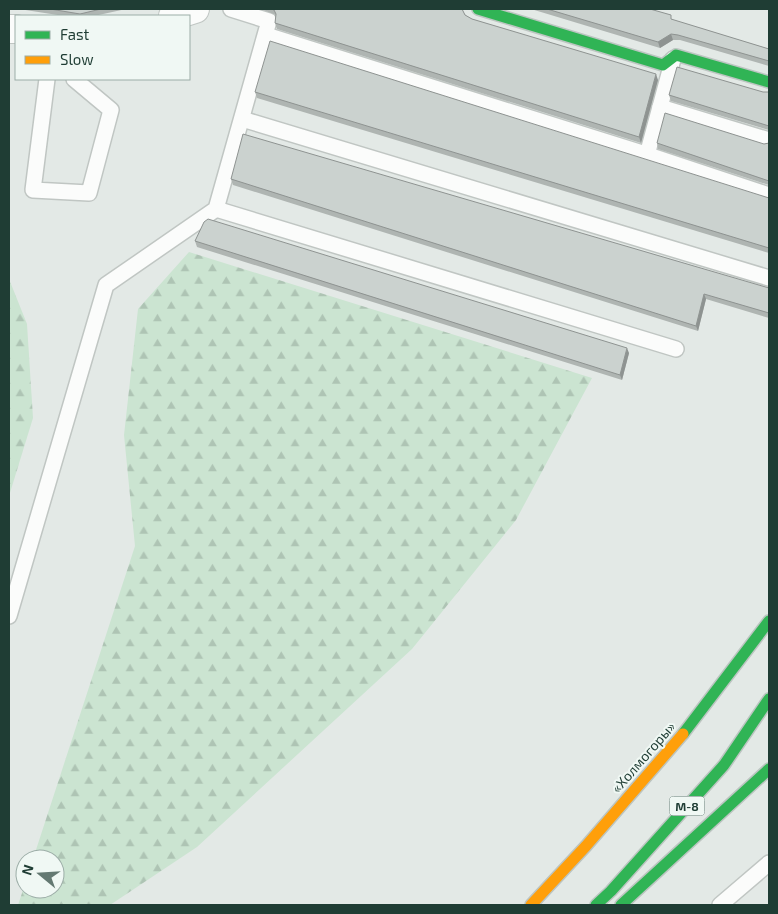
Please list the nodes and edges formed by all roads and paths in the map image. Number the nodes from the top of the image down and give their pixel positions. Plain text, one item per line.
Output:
1 (195, 9) edge
2 (231, 9) edge
3 (478, 9) edge
4 (176, 15) edge
5 (266, 35) junction
6 (674, 58) junction
7 (47, 80) edge
8 (75, 80) edge
9 (769, 82) edge
10 (660, 107) junction
11 (242, 119) junction
12 (769, 140) edge
13 (647, 155) junction
14 (769, 195) edge
15 (216, 209) junction
16 (769, 278) edge
17 (676, 349) dead end
18 (9, 616) edge
19 (769, 621) edge
20 (769, 699) edge
21 (769, 769) edge
22 (769, 863) edge
23 (530, 905) edge
24 (596, 905) edge
25 (622, 905) edge
26 (720, 905) edge

1 - 4 street
2 - 5 lane
3 - 6 main road
5 - 11 lane
5 - 13 lane
6 - 9 main road
6 - 10 lane
7 - 8 lane
10 - 12 lane
10 - 13 lane
11 - 15 lane
11 - 16 lane
13 - 14 lane
15 - 17 lane
15 - 18 lane
19 - 23 main road, «Холмогоры»
20 - 24 main road, М-8
21 - 25 main road
22 - 26 lane

